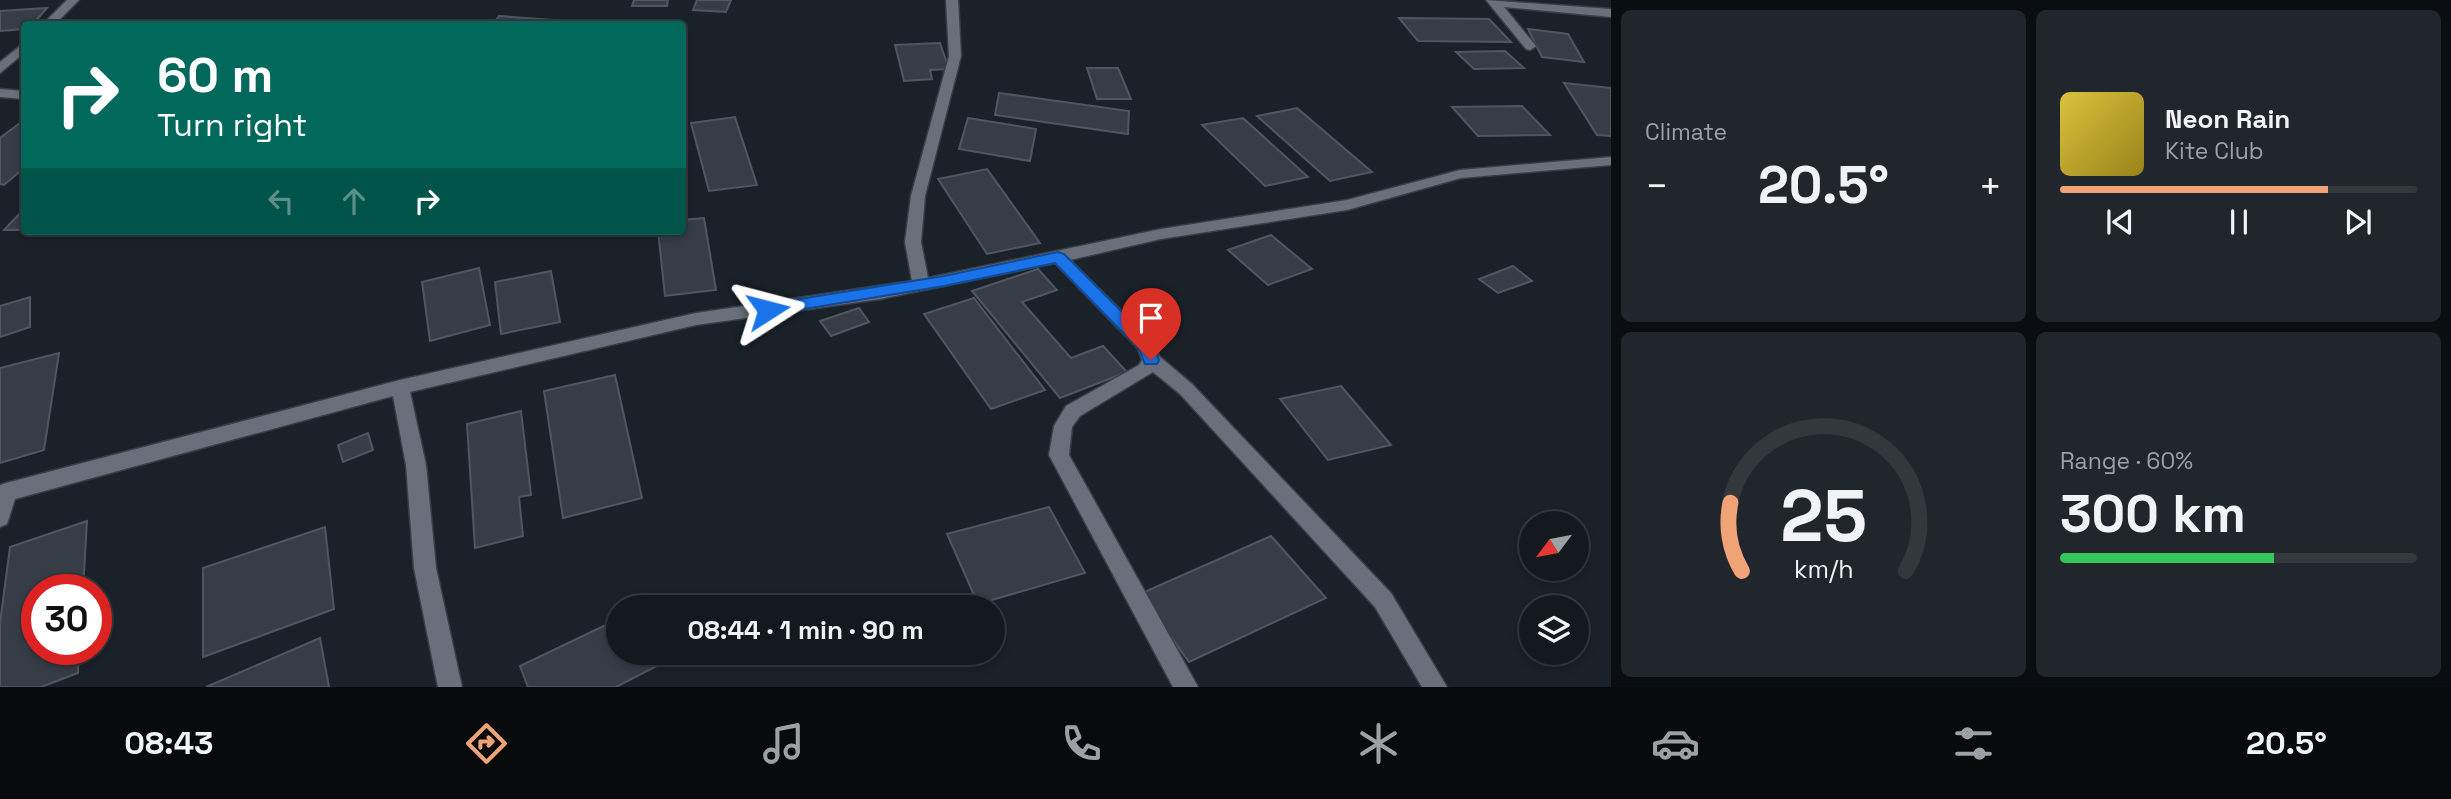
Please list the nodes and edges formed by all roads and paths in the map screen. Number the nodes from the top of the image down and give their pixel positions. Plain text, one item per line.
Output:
1 (74, 0) edge
2 (952, 0) edge
3 (1494, 2) edge
4 (1611, 13) edge
5 (52, 21) edge
6 (1530, 46) dead end
7 (21, 50) edge
8 (0, 69) edge
9 (0, 93) edge
10 (21, 95) edge
11 (1611, 161) edge
12 (1058, 257) junction
13 (921, 285) junction
14 (1151, 360) junction
15 (400, 387) junction
16 (3, 493) edge
17 (0, 518) edge
18 (450, 687) edge
19 (1186, 687) edge
20 (1435, 687) edge

1 - 5 street
2 - 13 street
3 - 4 street
3 - 6 street
7 - 8 street
9 - 10 street
11 - 12 street
12 - 13 street
12 - 14 street
13 - 15 street
14 - 19 street
14 - 20 street
15 - 16 street
15 - 18 street
16 - 17 street

